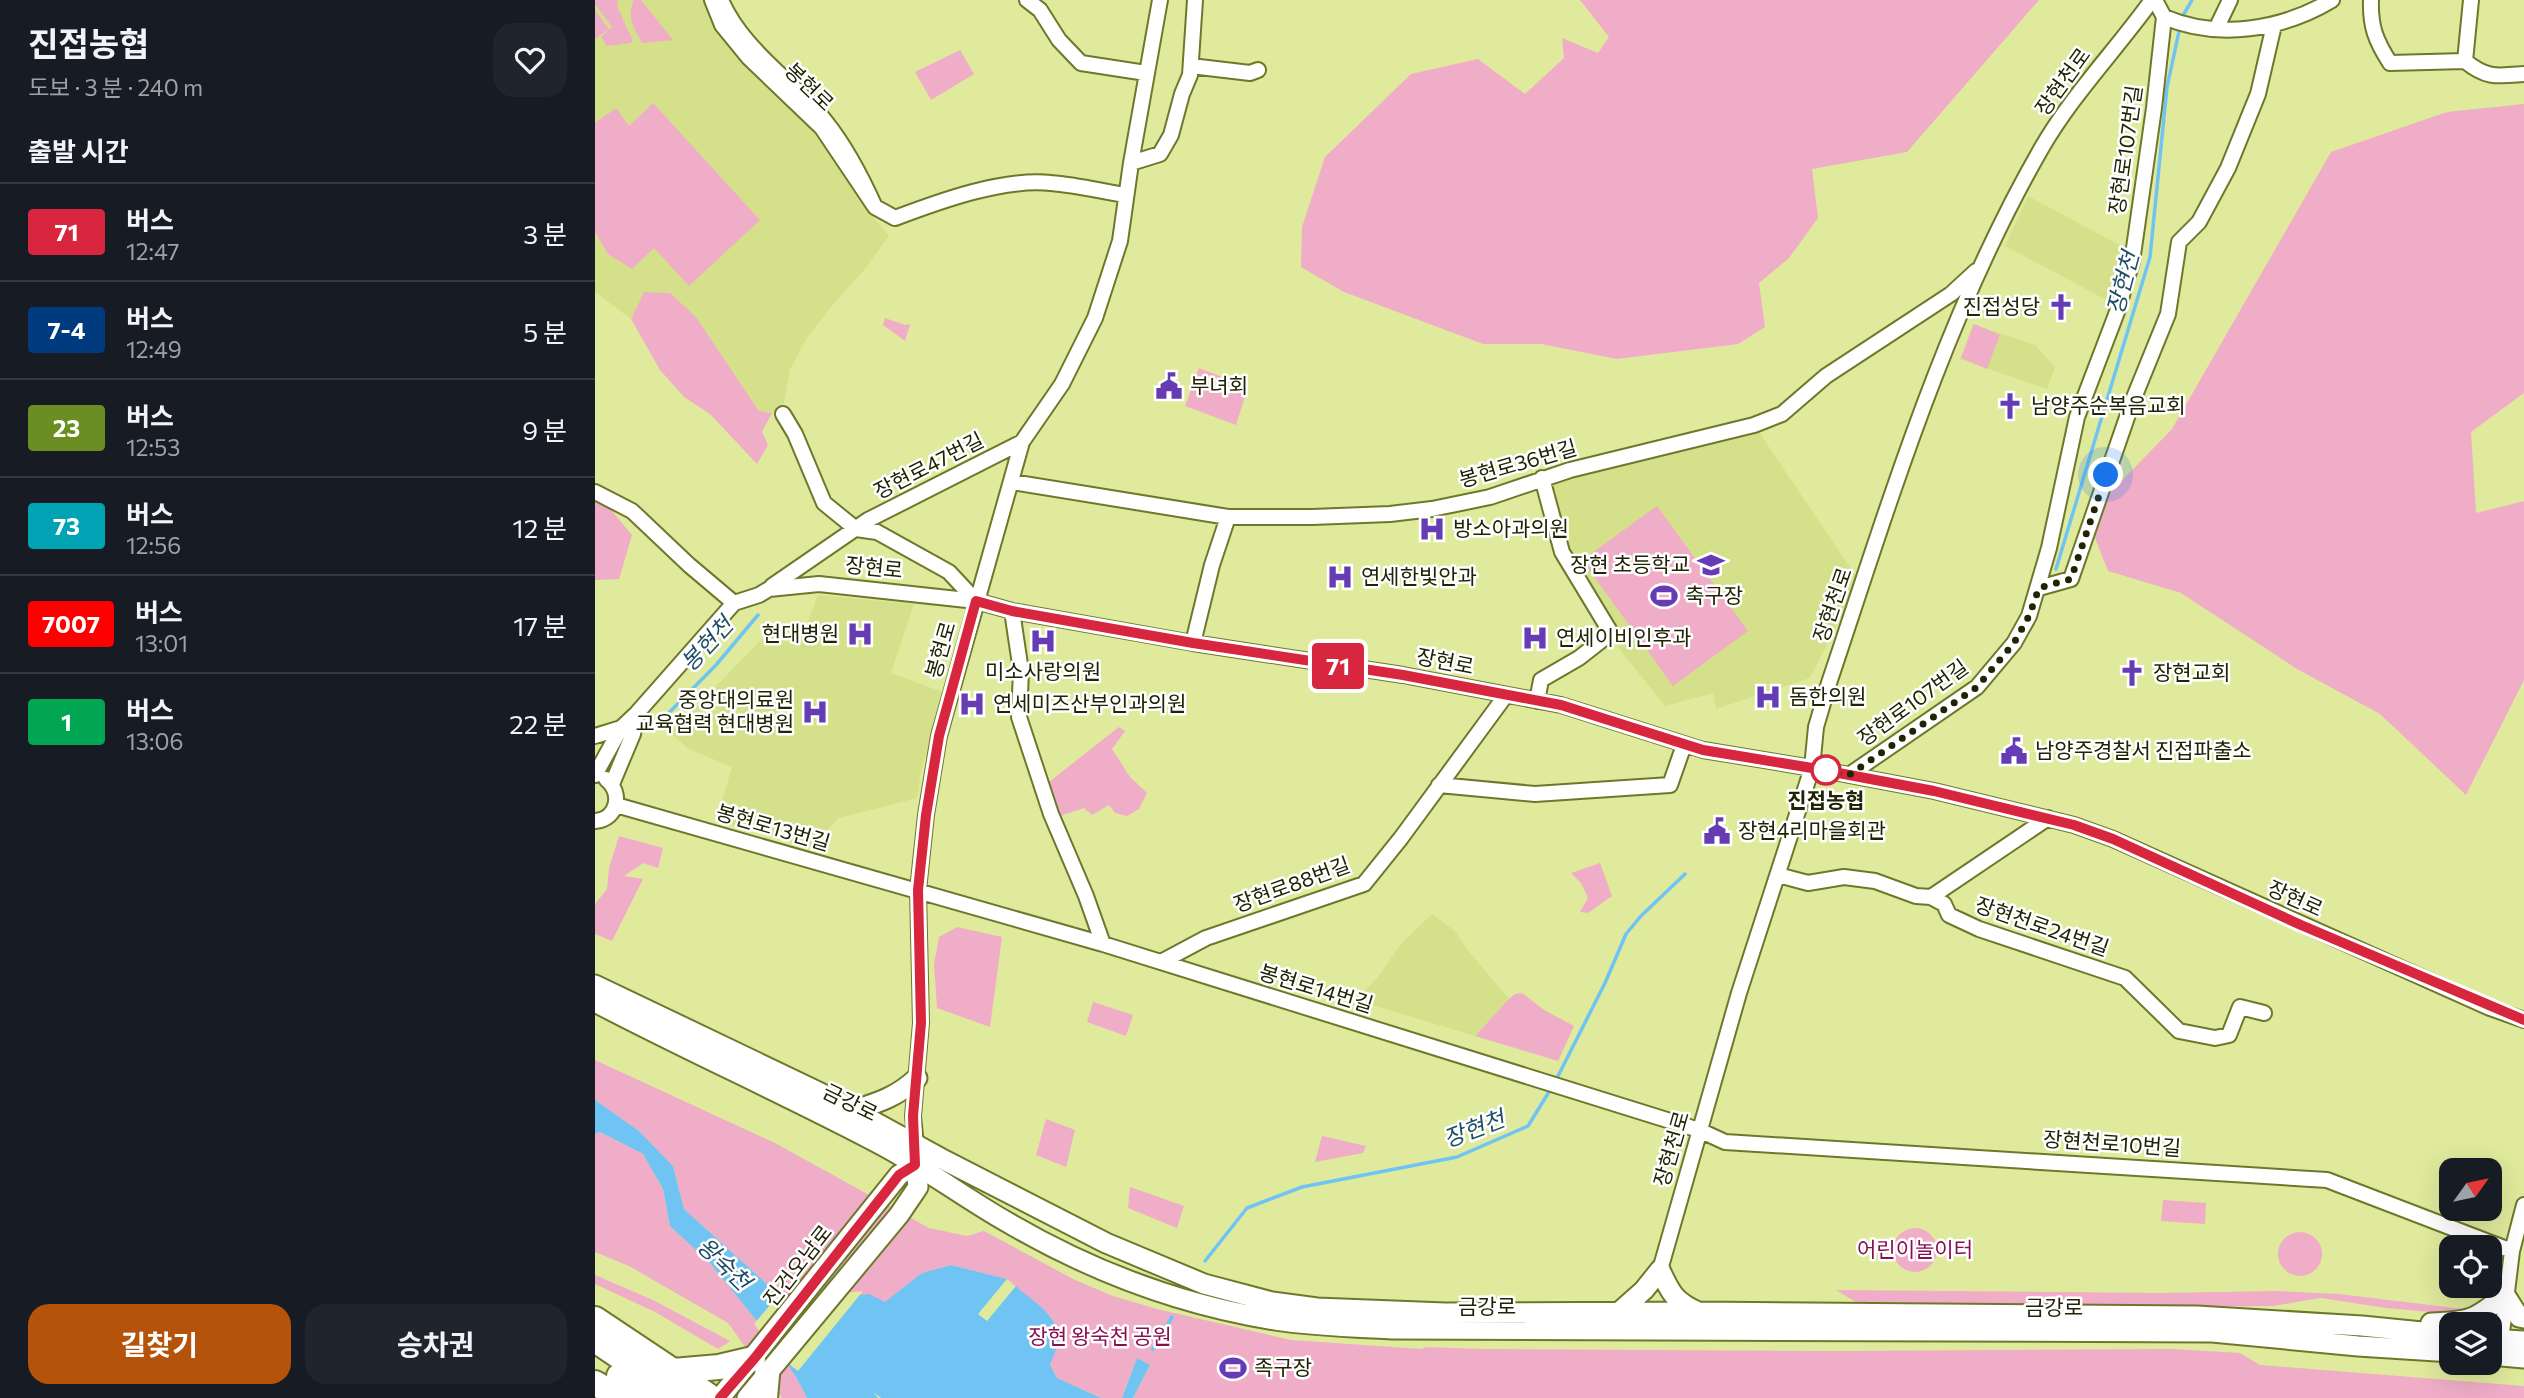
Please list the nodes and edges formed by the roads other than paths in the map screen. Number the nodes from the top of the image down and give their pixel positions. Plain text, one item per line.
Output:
1 (712, 0) edge
2 (721, 0) edge
3 (1027, 0) edge
4 (1160, 0) edge
5 (1195, 0) edge
6 (2153, 0) edge
7 (2230, 0) edge
8 (2332, 0) edge
9 (2371, 0) edge
10 (2471, 0) edge
11 (2167, 19) junction
12 (2274, 25) junction
13 (2216, 29) junction
14 (2465, 61) junction
15 (1191, 66) junction
16 (1258, 70) dead end
17 (1146, 73) junction
18 (2524, 74) edge
19 (1131, 163) junction
20 (1126, 195) junction
21 (875, 207) junction
22 (1960, 295) junction
23 (783, 414) dead end
24 (1022, 442) junction
25 (1542, 478) junction
26 (1013, 482) junction
27 (595, 492) edge
28 (1228, 517) junction
29 (856, 529) junction
30 (2039, 588) junction
31 (769, 589) junction
32 (976, 601) junction
33 (734, 603) junction
34 (1012, 611) junction
35 (1193, 643) junction
36 (1506, 695) junction
37 (1537, 701) junction
38 (637, 713) junction
39 (621, 727) junction
40 (595, 736) edge
41 (1684, 745) junction
42 (1812, 768) junction
43 (1849, 775) junction
44 (595, 776) edge
45 (612, 784) junction
46 (1439, 785) junction
47 (616, 805) junction
48 (2048, 818) junction
49 (595, 821) edge
50 (1778, 875) junction
51 (918, 890) junction
52 (1931, 897) junction
53 (1103, 944) junction
54 (1161, 962) junction
55 (595, 985) edge
56 (595, 1002) edge
57 (2264, 1013) dead end
58 (2524, 1020) edge
59 (917, 1078) junction
60 (855, 1110) junction
61 (1699, 1130) junction
62 (916, 1145) junction
63 (915, 1165) junction
64 (2524, 1205) edge
65 (2512, 1251) junction
66 (1660, 1270) junction
67 (2505, 1295) junction
68 (1232, 1301) junction
69 (1699, 1312) junction
70 (2502, 1312) edge
71 (1618, 1313) junction
72 (2524, 1318) edge
73 (595, 1319) edge
74 (2363, 1326) junction
75 (2439, 1334) edge
76 (595, 1340) edge
77 (2524, 1341) edge
78 (2502, 1346) edge
79 (2502, 1350) edge
80 (2439, 1351) edge
81 (2524, 1358) edge
82 (595, 1360) edge
83 (673, 1371) junction
84 (762, 1377) edge
85 (595, 1383) edge
86 (620, 1398) edge
87 (650, 1398) edge
88 (681, 1398) edge
89 (712, 1398) edge
90 (720, 1398) edge
91 (747, 1398) edge

1 - 21 street, 봉현로
2 - 21 street, 봉현로
3 - 17 street
4 - 17 street, 봉현로
5 - 15 street
6 - 11 street
6 - 22 street, 장현천로
7 - 13 street
8 - 12 street
9 - 14 street
10 - 14 street
11 - 13 street
11 - 30 street, 장현로107번길
12 - 13 street
12 - 30 street
14 - 18 street
15 - 16 street
15 - 19 street
17 - 19 street, 봉현로
19 - 20 street, 봉현로
20 - 21 street
20 - 24 street, 봉현로
22 - 25 street, 봉현로36번길
22 - 42 street, 장현천로
23 - 29 street
24 - 26 street, 봉현로
24 - 29 street, 장현로47번길
25 - 28 street, 봉현로36번길
25 - 37 street
26 - 28 street, 봉현로36번길
26 - 32 street, 봉현로
27 - 33 street
28 - 35 street
29 - 31 street, 장현로47번길
29 - 32 street, 장현로47번길
30 - 43 street, 장현로107번길
31 - 32 street, 장현로
31 - 33 street, 장현로
32 - 34 street, 장현로
32 - 51 street, 봉현로
33 - 38 street, 장현로
34 - 35 street, 장현로
34 - 53 street
35 - 36 street, 장현로
36 - 37 street, 장현로
36 - 46 street, 장현로88번길
37 - 41 street, 장현로
38 - 39 street, 장현로
38 - 45 street
39 - 40 street
39 - 44 street
41 - 42 street, 장현로
41 - 46 street
42 - 43 street, 장현로
42 - 50 street, 장현천로
43 - 48 street, 장현로
44 - 45 street
45 - 47 street
46 - 54 street, 장현로88번길
47 - 49 street
47 - 51 street, 봉현로13번길
48 - 52 street
48 - 58 street, 장현로
50 - 52 street, 장현천로24번길
50 - 61 street, 장현천로
51 - 53 street, 봉현로14번길
51 - 59 street, 봉현로
52 - 57 street, 장현천로24번길
53 - 54 street, 봉현로14번길
54 - 61 street, 봉현로14번길
55 - 60 main road, 금강로
56 - 63 main road, 금강로
59 - 60 main road
59 - 62 street, 봉현로
60 - 62 main road, 금강로
61 - 65 street, 장현천로10번길
61 - 66 street, 장현천로
62 - 63 main road, 진건오남로
62 - 68 main road, 금강로
63 - 68 main road, 금강로
63 - 84 main road, 진건오남로
63 - 84 main road, 진건오남로
64 - 65 street
65 - 67 street
66 - 69 main road
66 - 71 main road
67 - 70 street
67 - 72 main road
67 - 74 main road
68 - 71 main road, 금강로
68 - 80 main road, 금강로
69 - 71 main road, 금강로
69 - 74 main road, 금강로
73 - 83 highway
74 - 75 main road, 금강로
76 - 88 highway
77 - 78 main road
79 - 81 main road
82 - 87 highway
83 - 84 highway
83 - 89 highway
84 - 90 main road, 진건오남로
84 - 91 main road, 진건오남로
85 - 86 highway

